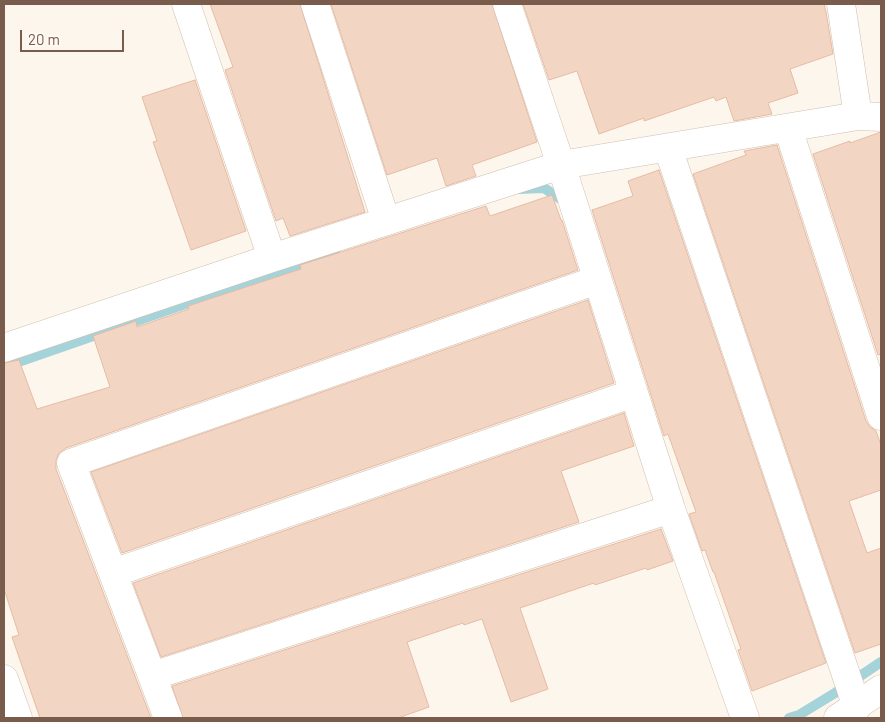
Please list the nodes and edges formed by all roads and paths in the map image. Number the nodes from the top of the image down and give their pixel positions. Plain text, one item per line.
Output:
1 (186, 4) edge
2 (314, 4) edge
3 (507, 4) edge
4 (841, 4) edge
5 (869, 116) edge
6 (788, 128) junction
7 (668, 148) junction
8 (561, 165) junction
9 (386, 221) junction
10 (272, 258) junction
11 (597, 280) junction
12 (4, 348) edge
13 (634, 393) junction
14 (881, 416) edge
15 (671, 509) junction
16 (113, 573) junction
17 (152, 676) junction
18 (4, 678) edge
19 (881, 689) edge
20 (847, 712) edge
21 (18, 718) edge
22 (168, 718) edge
23 (745, 718) edge

1 - 10 street
2 - 9 street
3 - 8 street
4 - 5 street
5 - 6 street
6 - 7 street
6 - 14 street
7 - 8 street
7 - 20 street
8 - 9 street
8 - 11 street
9 - 10 street
10 - 12 street
11 - 13 street
11 - 16 street
13 - 15 street
13 - 16 street
15 - 17 street
15 - 23 street
16 - 17 street
17 - 22 street
18 - 21 street
19 - 20 street

